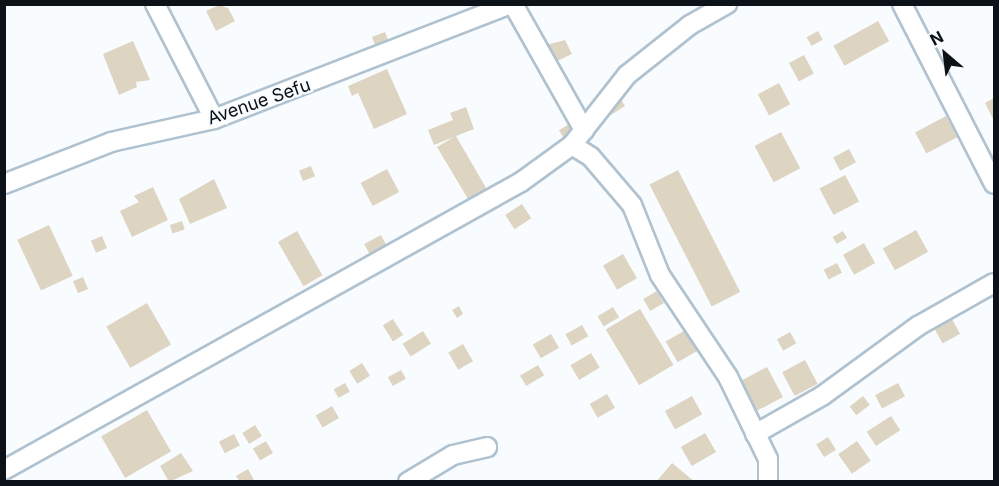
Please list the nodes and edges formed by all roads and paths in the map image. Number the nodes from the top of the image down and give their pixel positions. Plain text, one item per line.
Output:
1 (155, 4) edge
2 (511, 4) edge
3 (727, 4) edge
4 (902, 4) edge
5 (214, 119) junction
6 (584, 130) junction
7 (572, 145) junction
8 (4, 184) edge
9 (994, 184) edge
10 (994, 283) edge
11 (755, 434) junction
12 (487, 447) dead end
13 (4, 470) edge
14 (771, 480) edge
15 (408, 482) edge

1 - 5 street
2 - 5 street, Avenue Sefu
2 - 6 street
3 - 6 street
4 - 9 street
5 - 8 street, Avenue Sefu
6 - 7 street
7 - 11 street
7 - 13 street
10 - 11 street
11 - 14 street
12 - 15 street

